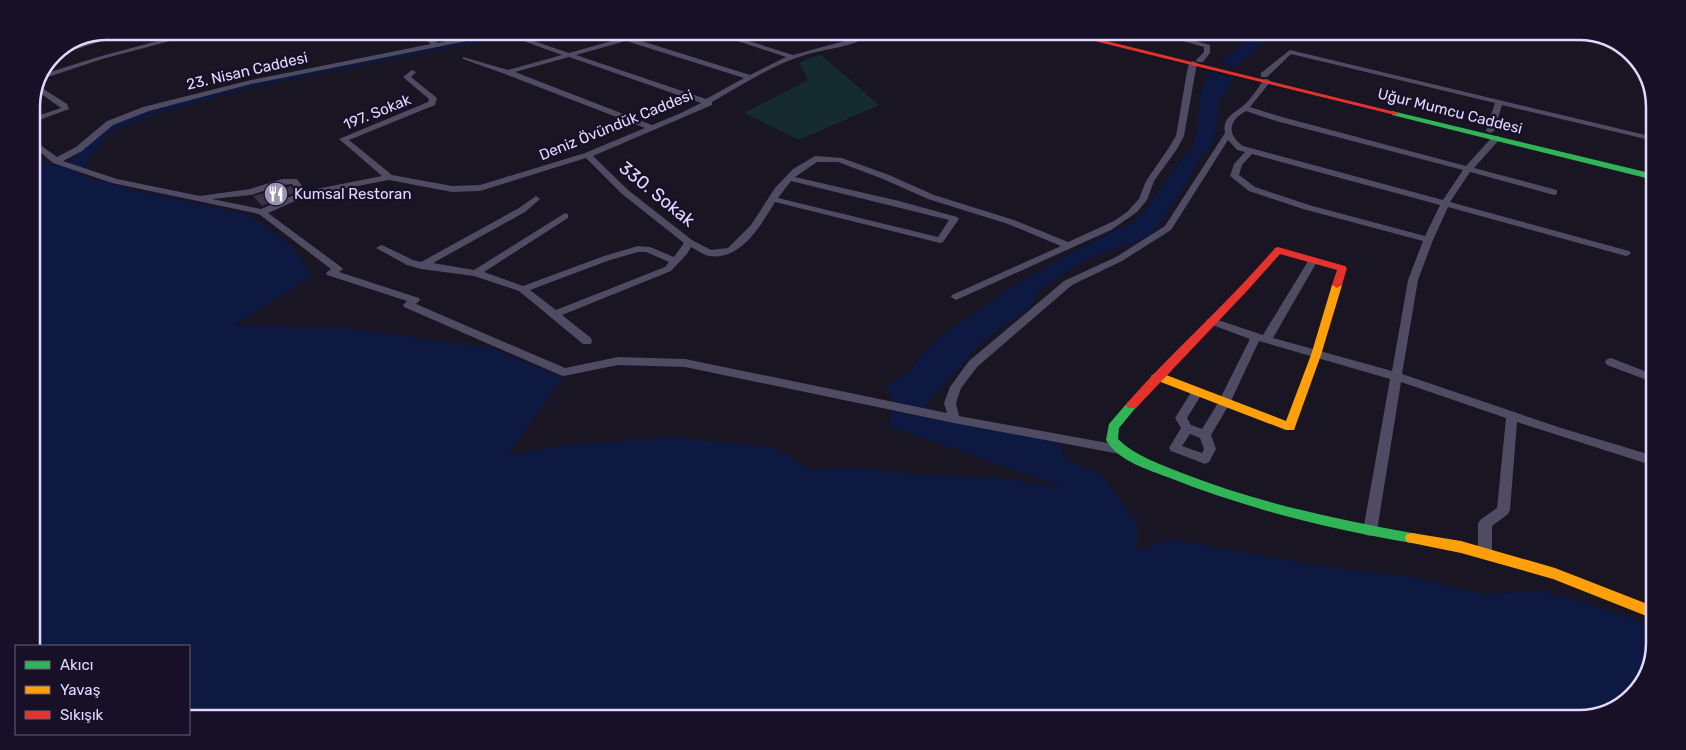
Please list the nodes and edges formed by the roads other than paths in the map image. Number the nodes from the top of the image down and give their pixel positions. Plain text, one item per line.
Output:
1 (167, 40) edge
2 (429, 40) edge
3 (462, 40) edge
4 (526, 40) edge
5 (622, 40) edge
6 (629, 40) edge
7 (740, 40) edge
8 (856, 40) edge
9 (1097, 40) edge
10 (1116, 40) edge
11 (1185, 40) edge
12 (98, 41) edge
13 (437, 45) junction
14 (75, 48) edge
15 (569, 55) junction
16 (793, 57) junction
17 (465, 58) dead end
18 (1196, 61) junction
19 (412, 72) dead end
20 (508, 72) junction
21 (48, 75) edge
22 (752, 78) junction
23 (1265, 78) junction
24 (42, 91) edge
25 (1499, 101) junction
26 (709, 103) junction
27 (1246, 108) junction
28 (40, 118) edge
29 (652, 128) junction
30 (1228, 134) junction
31 (1493, 135) junction
32 (1646, 137) edge
33 (40, 148) edge
34 (1250, 151) junction
35 (588, 155) junction
36 (56, 161) junction
37 (1468, 169) junction
38 (1646, 170) edge
39 (1646, 175) edge
40 (389, 177) junction
41 (790, 178) junction
42 (480, 188) joint
43 (1554, 192) dead end
44 (304, 194) junction
45 (194, 198) junction
46 (536, 199) dead end
47 (772, 199) junction
48 (1445, 204) junction
49 (262, 212) junction
50 (565, 216) dead end
51 (1428, 240) junction
52 (689, 242) junction
53 (1069, 246) junction
54 (382, 248) dead end
55 (1626, 253) dead end
56 (1313, 260) junction
57 (676, 261) junction
58 (421, 266) junction
59 (476, 273) junction
60 (523, 289) junction
61 (956, 297) dead end
62 (556, 314) junction
63 (1211, 321) junction
64 (1261, 338) junction
65 (587, 341) dead end
66 (1316, 355) junction
67 (1611, 362) dead end
68 (1157, 376) junction
69 (1646, 376) edge
70 (1398, 377) junction
71 (1197, 392) junction
72 (1224, 403) junction
73 (1512, 416) junction
74 (954, 419) junction
75 (1187, 428) junction
76 (1205, 434) junction
77 (1120, 449) junction
78 (1646, 458) edge
79 (1370, 532) junction
80 (1485, 553) junction
81 (1646, 609) edge

1 - 21 street
2 - 13 street
3 - 13 street, 23. Nisan Caddesi
4 - 15 street
5 - 15 street
6 - 22 street
7 - 16 street
8 - 16 street, Deniz Övündük Caddesi
9 - 18 street
10 - 18 street
11 - 18 street
12 - 14 street
13 - 36 street, 23. Nisan Caddesi
15 - 20 street
15 - 26 street
16 - 22 street, Deniz Övündük Caddesi
17 - 20 street
18 - 23 street, Uğur Mumcu Caddesi
18 - 53 street
19 - 40 street, 197. Sokak
20 - 29 street
22 - 26 street, Deniz Övündük Caddesi
23 - 25 street
23 - 27 street
23 - 31 street, Uğur Mumcu Caddesi
24 - 28 street
25 - 31 street
25 - 32 street
26 - 29 street, Deniz Övündük Caddesi
27 - 30 street
27 - 37 street
29 - 35 street, Deniz Övündük Caddesi
30 - 34 street
30 - 74 street
31 - 37 street
31 - 38 street, Uğur Mumcu Caddesi
31 - 39 street, Uğur Mumcu Caddesi
33 - 36 street
34 - 48 street
34 - 51 street
35 - 42 street, Deniz Övündük Caddesi
35 - 52 street, 330. Sokak
36 - 45 street
37 - 43 street
37 - 48 street
40 - 42 street, 197. Sokak
40 - 44 street
41 - 47 street
41 - 47 street
41 - 53 street
44 - 45 street
44 - 49 street
45 - 49 street
46 - 58 street
47 - 52 street, 330. Sokak
48 - 51 street
48 - 55 street
49 - 74 street
50 - 59 street
51 - 70 street
52 - 57 street
53 - 61 street
54 - 58 street
56 - 63 street
56 - 64 street
56 - 66 street
57 - 60 street
57 - 62 street
58 - 59 street
59 - 60 street
60 - 62 street
62 - 65 street
63 - 64 street
63 - 68 street
64 - 66 street
64 - 72 street
66 - 70 street
66 - 72 street
67 - 69 street
68 - 71 street
68 - 77 street
70 - 73 street
70 - 79 street
71 - 72 street
71 - 75 street
72 - 76 street
73 - 78 street
73 - 80 street
74 - 77 street
75 - 76 street
75 - 76 street
77 - 79 street
79 - 80 street
80 - 81 street

